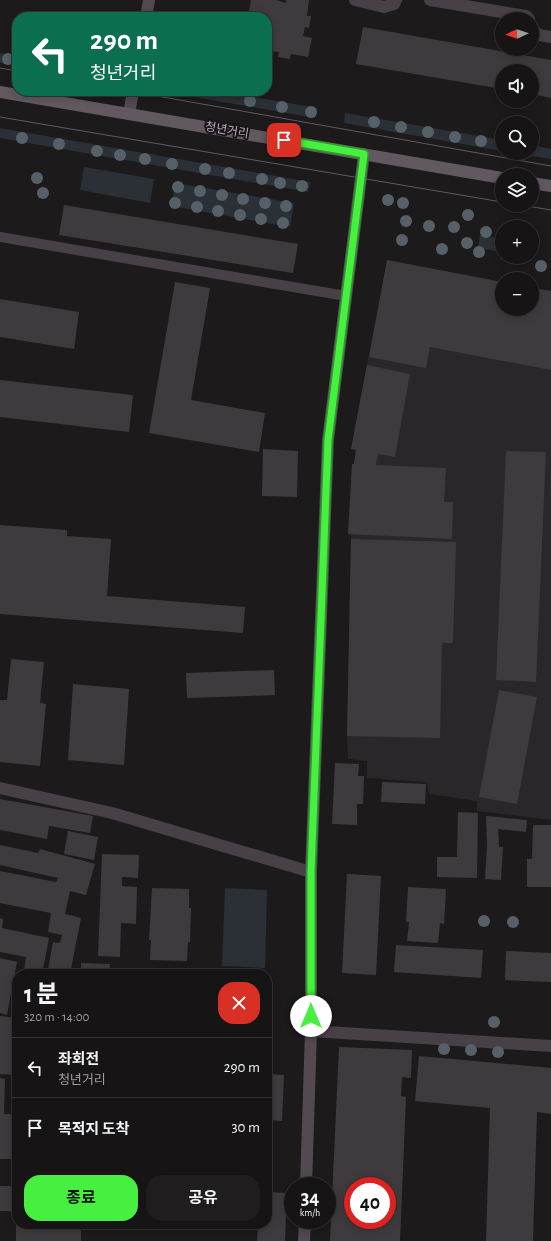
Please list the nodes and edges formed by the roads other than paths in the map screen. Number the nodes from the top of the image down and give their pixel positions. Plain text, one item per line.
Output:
1 (149, 0) edge
2 (355, 0) edge
3 (396, 0) edge
4 (430, 0) edge
5 (147, 12) edge
6 (502, 12) edge
7 (539, 35) edge
8 (551, 37) edge
9 (0, 92) edge
10 (12, 94) edge
11 (23, 96) edge
12 (132, 96) edge
13 (129, 114) junction
14 (364, 154) junction
15 (495, 177) edge
16 (539, 184) edge
17 (551, 186) edge
18 (0, 237) edge
19 (346, 296) junction
20 (0, 788) edge
21 (311, 872) junction
22 (311, 1031) junction
23 (551, 1046) edge
24 (306, 1177) edge
25 (305, 1229) edge
26 (304, 1241) edge

1 - 5 street
2 - 3 street
4 - 6 street
7 - 8 street
9 - 10 main road, 청년거리
11 - 13 main road, 청년거리
12 - 13 street
13 - 14 main road, 청년거리
14 - 15 main road, 청년거리
14 - 19 street
16 - 17 main road
18 - 19 lane
19 - 21 street
20 - 21 street
21 - 22 street
22 - 23 street
22 - 24 street
25 - 26 street

